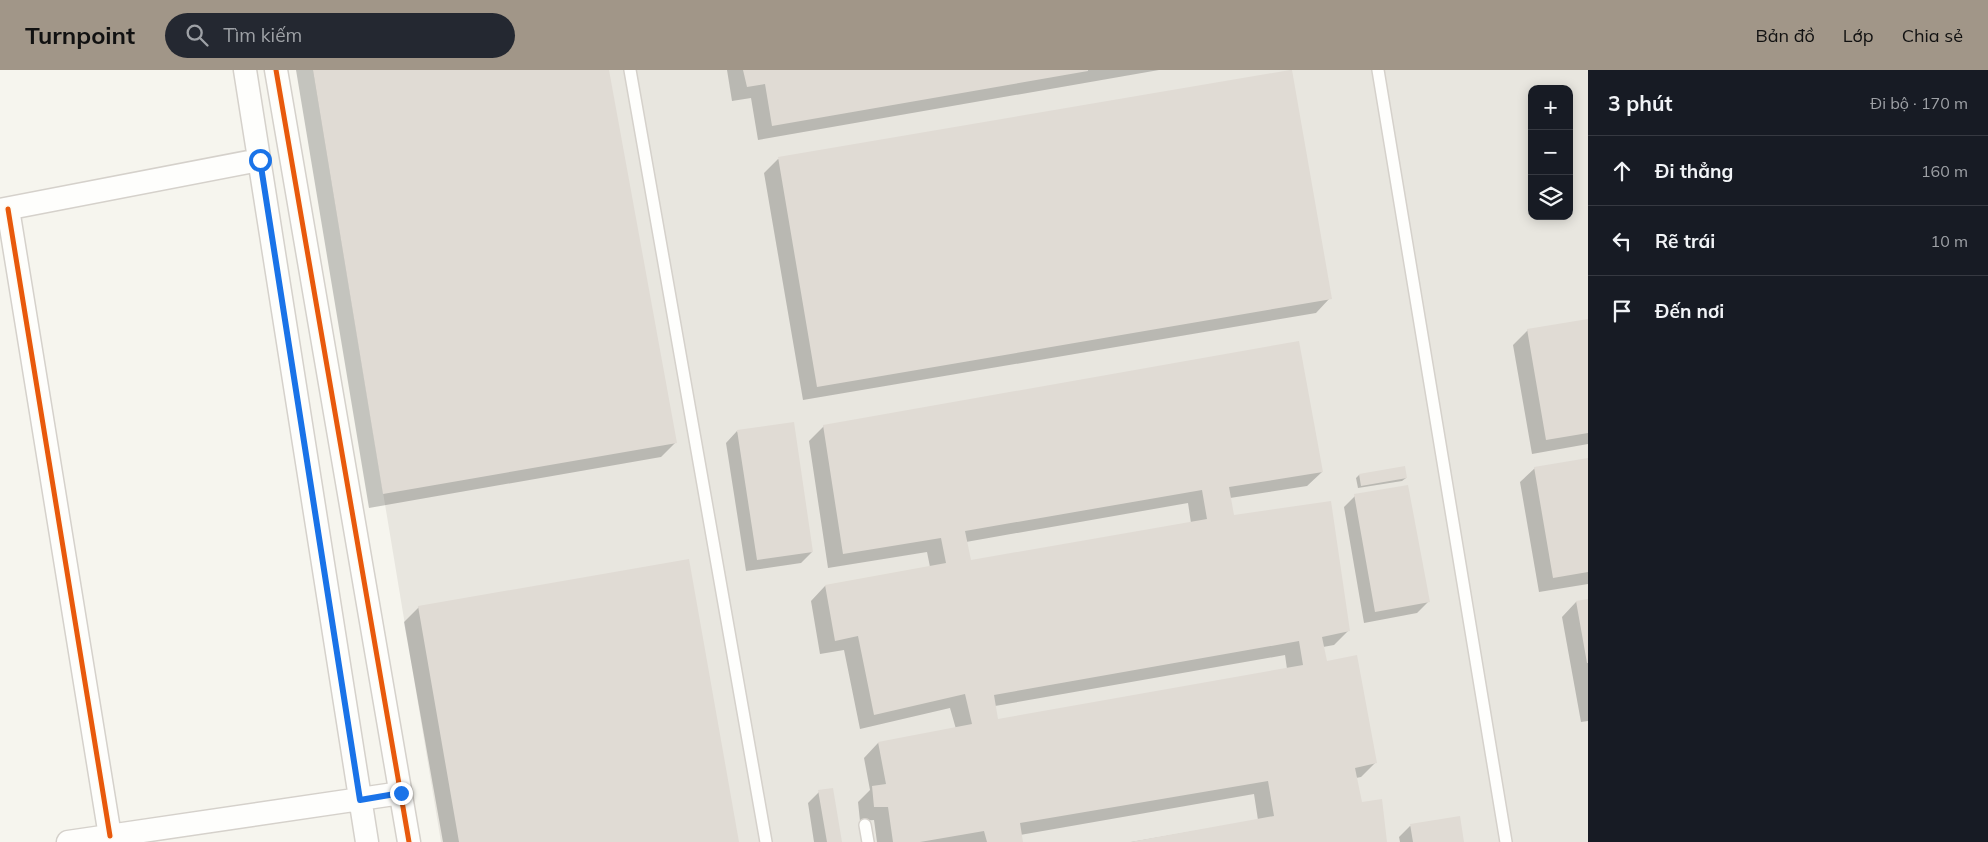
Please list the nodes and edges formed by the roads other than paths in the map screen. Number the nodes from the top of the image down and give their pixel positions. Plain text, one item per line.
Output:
1 (244, 70) edge
2 (276, 70) edge
3 (630, 70) edge
4 (1378, 70) edge
5 (260, 160) junction
6 (4, 210) edge
7 (401, 793) junction
8 (360, 800) junction
9 (865, 825) dead end
10 (110, 836) junction
11 (68, 842) edge
12 (367, 842) edge
13 (409, 842) edge
14 (766, 842) edge
15 (868, 842) edge
16 (1506, 842) edge

1 - 5 street
2 - 7 street
3 - 14 lane
4 - 16 lane
5 - 6 street
5 - 8 street
6 - 10 street
7 - 8 street
7 - 13 street
8 - 10 street
8 - 12 street
9 - 15 lane
10 - 11 street

